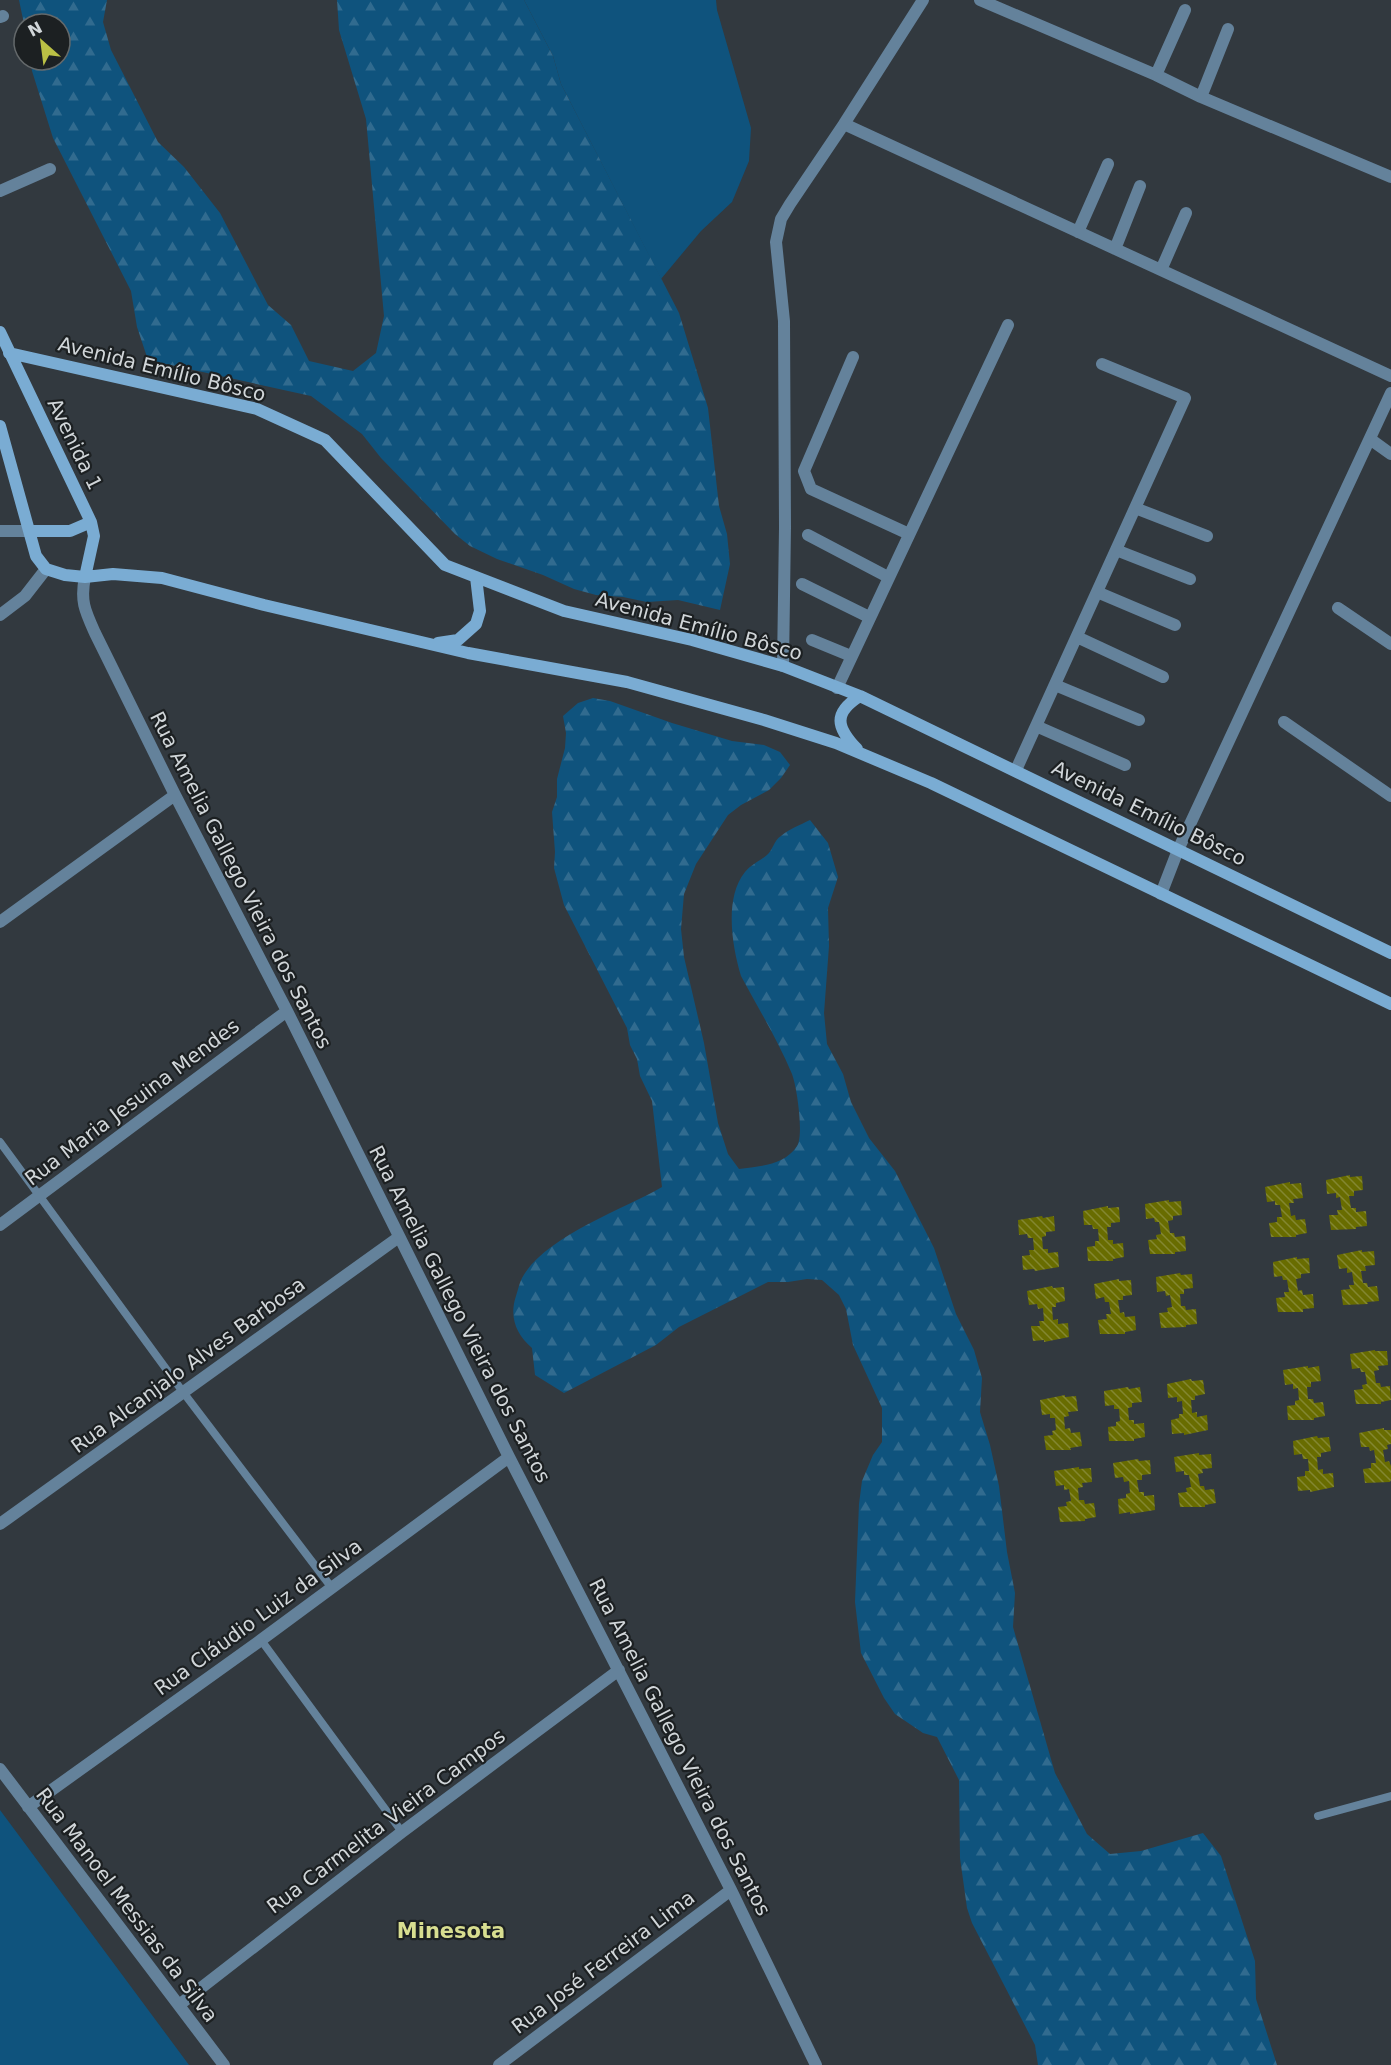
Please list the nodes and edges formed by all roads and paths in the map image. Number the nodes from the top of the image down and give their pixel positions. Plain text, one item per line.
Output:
1 (923, 0) edge
2 (981, 0) edge
3 (1185, 10) dead end
4 (1228, 29) dead end
5 (1156, 75) junction
6 (1201, 97) junction
7 (844, 124) junction
8 (1108, 164) dead end
9 (50, 169) dead end
10 (1391, 177) edge
11 (1140, 186) dead end
12 (0, 191) edge
13 (1186, 213) dead end
14 (1078, 232) junction
15 (1115, 249) junction
16 (1161, 270) junction
17 (1008, 325) dead end
18 (0, 332) edge
19 (9, 353) junction
20 (853, 357) dead end
21 (1102, 364) dead end
22 (1391, 376) edge
23 (1391, 393) edge
24 (0, 426) edge
25 (1370, 439) junction
26 (1391, 454) edge
27 (1135, 508) junction
28 (91, 522) junction
29 (0, 531) edge
30 (29, 531) junction
31 (909, 534) junction
32 (808, 535) dead end
33 (1207, 536) dead end
34 (1116, 550) junction
35 (46, 569) junction
36 (85, 577) junction
37 (476, 577) junction
38 (888, 577) junction
39 (1190, 579) dead end
40 (802, 584) dead end
41 (1097, 592) junction
42 (1338, 608) dead end
43 (0, 615) edge
44 (870, 617) junction
45 (1175, 626) dead end
46 (1077, 637) junction
47 (812, 640) dead end
48 (431, 644) junction
49 (1391, 644) edge
50 (851, 656) junction
51 (783, 666) junction
52 (1163, 677) dead end
53 (1055, 685) junction
54 (837, 688) junction
55 (860, 696) junction
56 (1139, 720) dead end
57 (1284, 722) dead end
58 (1036, 726) junction
59 (860, 753) junction
60 (1125, 765) dead end
61 (1016, 770) junction
62 (175, 795) junction
63 (1391, 796) edge
64 (1178, 850) junction
65 (1161, 894) junction
66 (0, 922) edge
67 (1391, 953) edge
68 (1391, 1004) edge
69 (287, 1011) junction
70 (0, 1142) edge
71 (40, 1195) junction
72 (0, 1225) edge
73 (399, 1237) junction
74 (183, 1392) junction
75 (509, 1457) junction
76 (0, 1524) edge
77 (332, 1588) junction
78 (261, 1640) junction
79 (619, 1670) junction
80 (0, 1768) edge
81 (1391, 1796) edge
82 (28, 1808) junction
83 (1318, 1816) dead end
84 (402, 1832) junction
85 (731, 1890) junction
86 (179, 2005) junction
87 (224, 2065) edge
88 (499, 2065) edge
89 (816, 2065) edge

1 - 7 street
2 - 5 street
3 - 5 street
4 - 6 street
5 - 6 street
6 - 10 street
7 - 14 street
7 - 51 street
8 - 14 street
9 - 12 street
11 - 15 street
13 - 16 street
14 - 15 street
15 - 16 street
16 - 22 street
17 - 31 street
18 - 19 main road, Avenida 1
19 - 28 main road, Avenida 1
19 - 37 main road, Avenida Emílio Bôsco
20 - 31 street
21 - 27 street
23 - 25 street
24 - 30 main road
25 - 26 street
25 - 64 street
27 - 33 street
27 - 34 street
28 - 30 main road
28 - 36 main road, Avenida 1
29 - 30 street
30 - 35 main road
31 - 38 street
32 - 38 street
34 - 39 street
34 - 41 street
35 - 36 main road
35 - 43 street
36 - 48 main road
36 - 62 street, Rua Amelia Gallego Vieira dos Santos
37 - 48 main road
37 - 51 main road, Avenida Emílio Bôsco
38 - 44 street
40 - 44 street
41 - 45 street
41 - 46 street
42 - 49 street
44 - 50 street
46 - 52 street
46 - 53 street
47 - 50 street
48 - 59 main road
50 - 54 street
51 - 54 main road, Avenida Emílio Bôsco
53 - 56 street
53 - 58 street
54 - 55 main road, Avenida Emílio Bôsco
55 - 59 main road
55 - 61 main road, Avenida Emílio Bôsco
57 - 63 street
58 - 60 street
58 - 61 street
59 - 65 main road
61 - 64 main road, Avenida Emílio Bôsco
62 - 66 street
62 - 69 street, Rua Amelia Gallego Vieira dos Santos
64 - 65 street
64 - 67 main road, Avenida Emílio Bôsco
65 - 68 main road
69 - 71 street, Rua Maria Jesuina Mendes
69 - 73 street, Rua Amelia Gallego Vieira dos Santos
70 - 71 lane
71 - 72 street, Rua Maria Jesuina Mendes
71 - 74 lane
73 - 74 street, Rua Alcanjalo Alves Barbosa
73 - 75 street, Rua Amelia Gallego Vieira dos Santos
74 - 76 street, Rua Alcanjalo Alves Barbosa
74 - 77 lane
75 - 77 street, Rua Cláudio Luiz da Silva
75 - 79 street, Rua Amelia Gallego Vieira dos Santos
77 - 78 street, Rua Cláudio Luiz da Silva
78 - 82 street, Rua Cláudio Luiz da Silva
78 - 84 lane
79 - 84 street, Rua Carmelita Vieira Campos
79 - 85 street, Rua Amelia Gallego Vieira dos Santos
80 - 82 street, Rua Manoel Messias da Silva
81 - 83 lane
82 - 86 street, Rua Manoel Messias da Silva
84 - 86 street, Rua Carmelita Vieira Campos
85 - 88 street, Rua José Ferreira Lima
85 - 89 street, Rua Amelia Gallego Vieira dos Santos
86 - 87 street, Rua Manoel Messias da Silva

